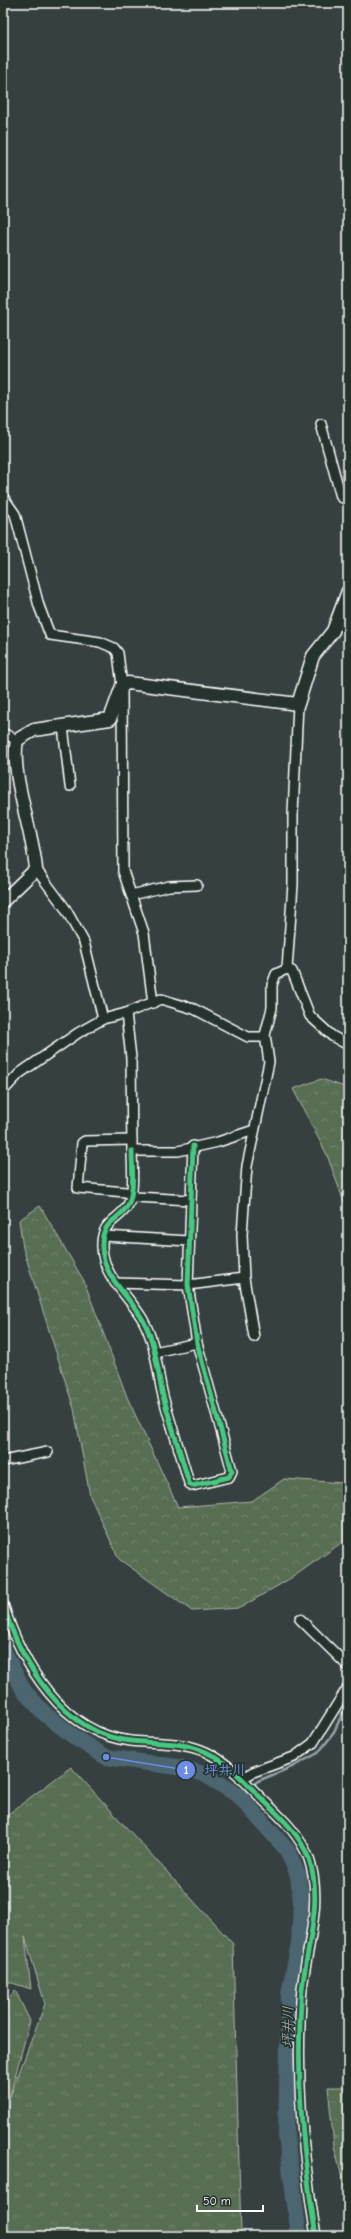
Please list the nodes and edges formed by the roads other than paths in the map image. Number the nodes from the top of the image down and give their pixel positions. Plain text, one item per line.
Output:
1 (321, 424) dead end
2 (3, 497) edge
3 (348, 500) edge
4 (348, 591) edge
5 (122, 686) junction
6 (298, 704) junction
7 (63, 726) junction
8 (3, 733) edge
9 (17, 740) junction
10 (70, 786) dead end
11 (36, 869) junction
12 (197, 885) dead end
13 (132, 895) junction
14 (3, 901) edge
15 (287, 969) junction
16 (154, 1003) junction
17 (126, 1013) junction
18 (103, 1019) junction
19 (265, 1034) junction
20 (348, 1045) edge
21 (3, 1091) edge
22 (254, 1130) junction
23 (132, 1140) junction
24 (193, 1146) junction
25 (132, 1151) junction
26 (131, 1195) junction
27 (190, 1200) junction
28 (104, 1236) junction
29 (189, 1241) junction
30 (244, 1278) junction
31 (115, 1284) junction
32 (188, 1284) junction
33 (254, 1337) dead end
34 (197, 1343) junction
35 (154, 1352) junction
36 (48, 1452) dead end
37 (3, 1461) edge
38 (3, 1604) edge
39 (300, 1619) dead end
40 (348, 1666) edge
41 (348, 1687) edge
42 (243, 1781) junction
43 (316, 2236) edge

1 - 3 street
2 - 5 street
4 - 6 street
5 - 6 street
5 - 7 street
5 - 13 street
6 - 15 street
7 - 9 street
7 - 10 street
8 - 9 street
9 - 11 street
11 - 14 street
11 - 18 street
12 - 13 street
13 - 16 street
15 - 19 street
15 - 20 street
16 - 17 street
16 - 19 street
17 - 18 street
17 - 23 street
18 - 21 street
19 - 22 street
22 - 24 street
22 - 30 street
23 - 25 street
23 - 26 street
24 - 25 street
24 - 27 street
25 - 26 street
26 - 27 street
26 - 28 street
27 - 29 street
28 - 29 street
28 - 31 street
29 - 32 street
30 - 32 street
30 - 33 street
31 - 32 street
31 - 35 street
32 - 34 street
34 - 35 street
34 - 35 street
36 - 37 street
38 - 42 street
39 - 40 street
41 - 42 street
42 - 43 street

